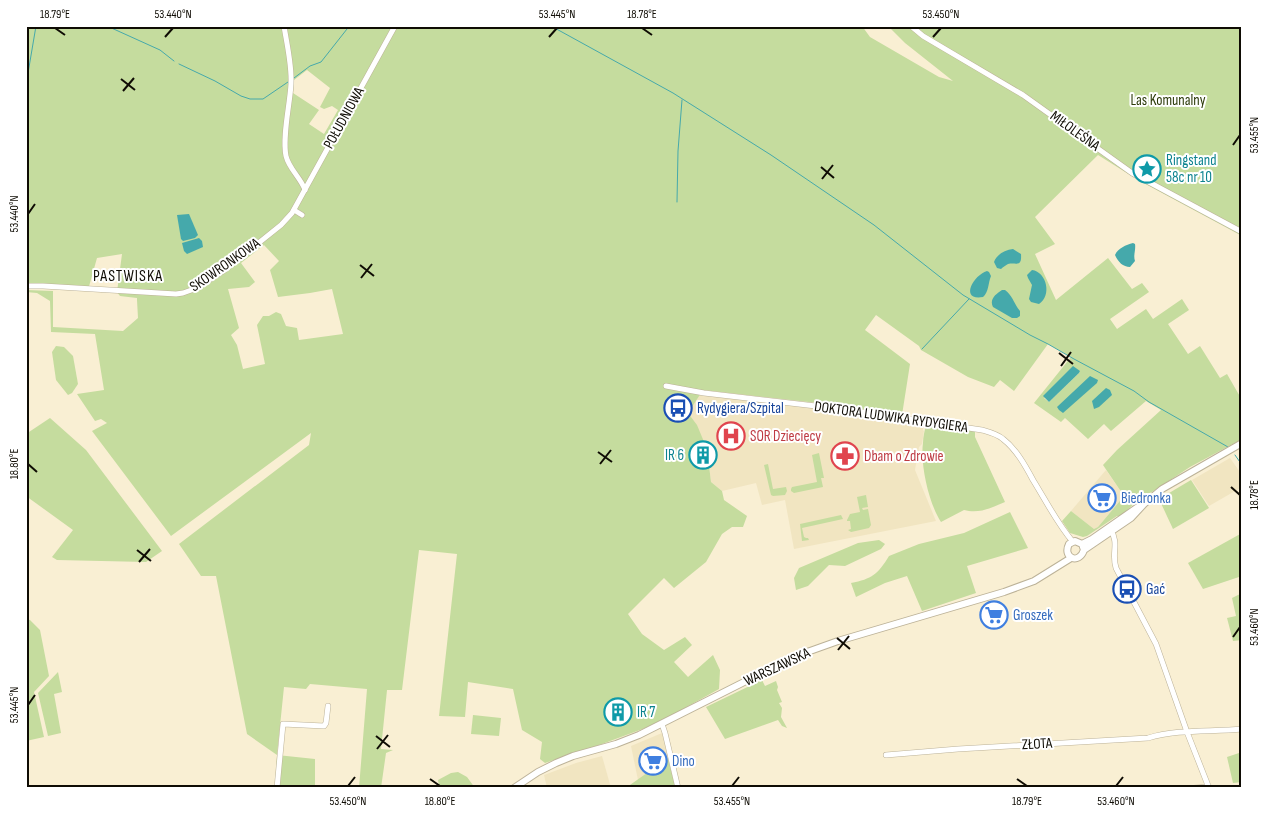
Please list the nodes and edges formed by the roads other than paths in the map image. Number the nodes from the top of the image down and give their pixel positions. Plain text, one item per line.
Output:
1 (284, 26) edge
2 (395, 26) edge
3 (911, 26) edge
4 (305, 190) junction
5 (294, 210) junction
6 (302, 216) dead end
7 (1242, 232) edge
8 (29, 285) edge
9 (666, 386) dead end
10 (1242, 443) edge
11 (1111, 530) junction
12 (1071, 543) junction
13 (1083, 547) junction
14 (1069, 555) junction
15 (328, 706) dead end
16 (662, 724) junction
17 (1242, 729) edge
18 (1187, 732) junction
19 (886, 756) dead end
20 (277, 788) edge
21 (514, 788) edge
22 (678, 788) edge
23 (1194, 788) edge
24 (1209, 788) edge

1 - 4 street
2 - 4 street, POŁUDNIOWA
3 - 7 street, MIŁOLEŚNA
4 - 5 street, POŁUDNIOWA
5 - 6 street
5 - 8 street, SKOWRONKOWA
9 - 12 street, DOKTORA LUDWIKA RYDYGIERA
10 - 11 main road
11 - 13 main road
11 - 18 street
12 - 13 main road
12 - 14 main road
13 - 14 main road
14 - 16 main road, WARSZAWSKA
15 - 20 street
16 - 21 main road, WARSZAWSKA
16 - 22 street
17 - 18 street, ZŁOTA
18 - 19 street, ZŁOTA
18 - 24 street
23 - 24 street

